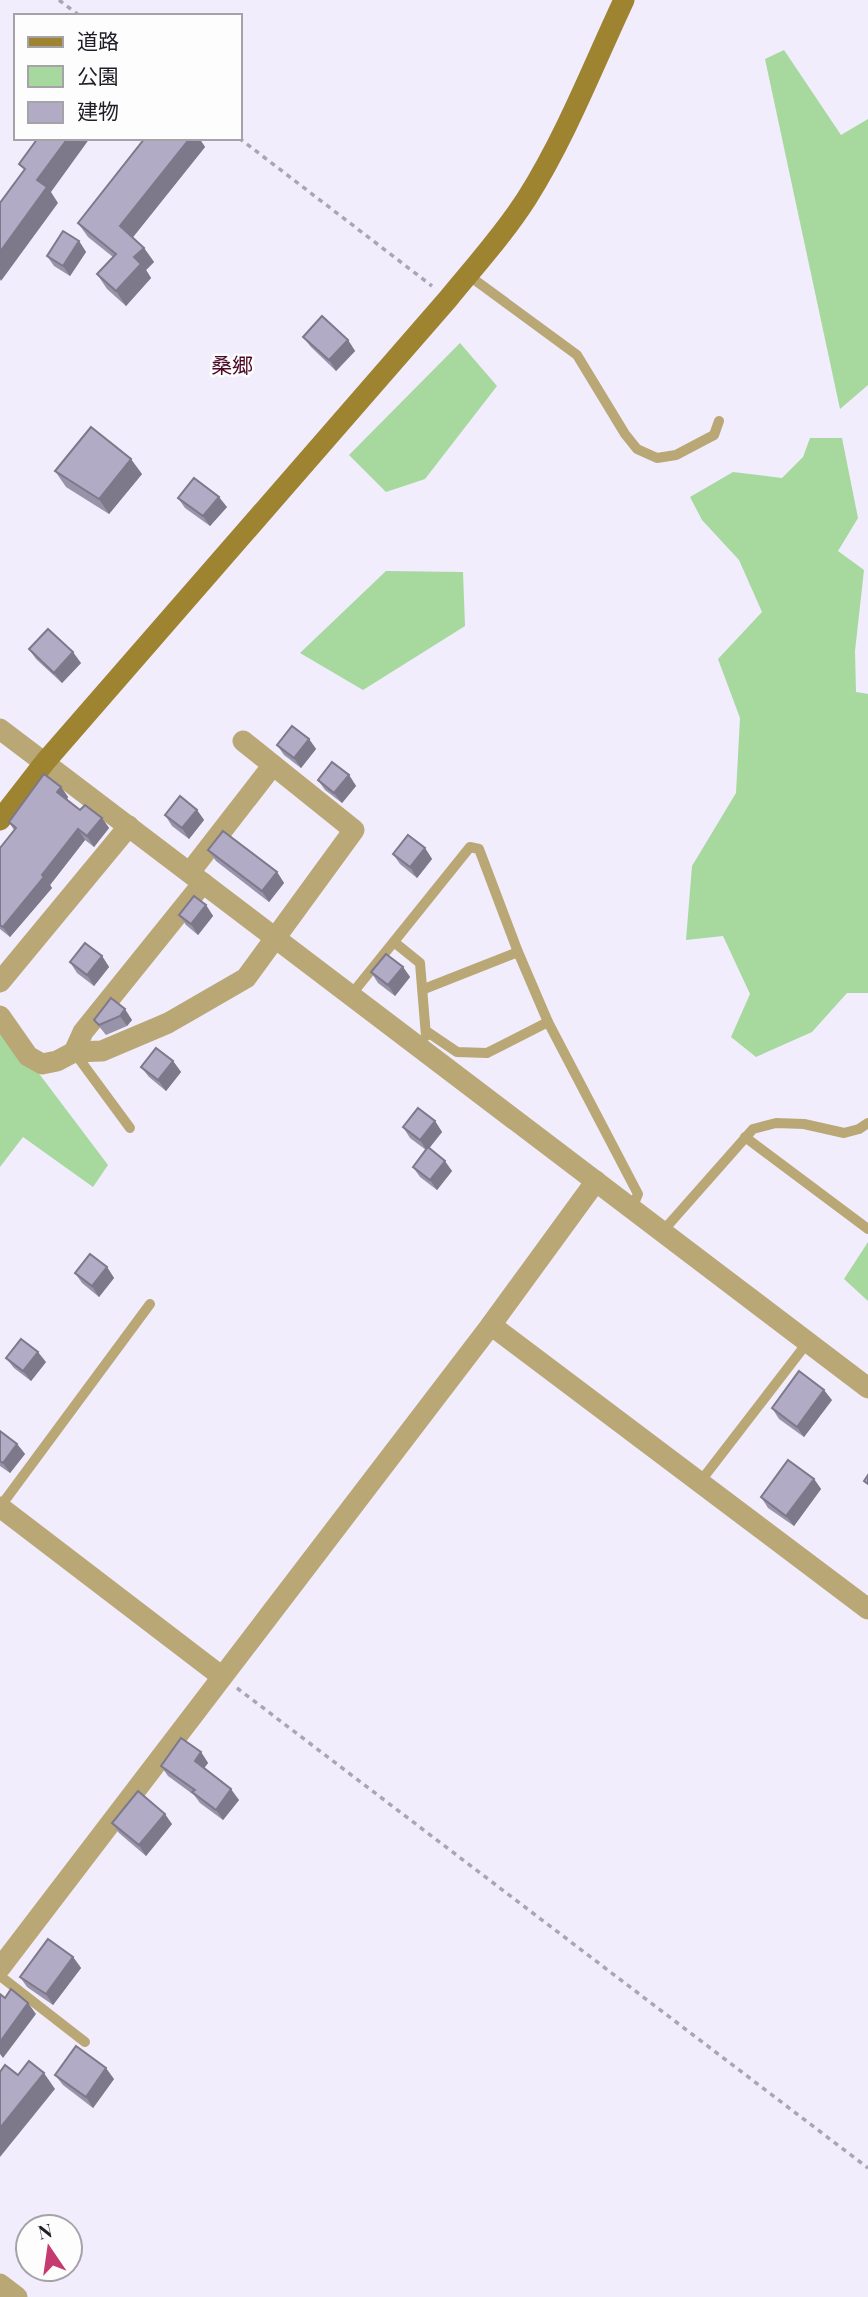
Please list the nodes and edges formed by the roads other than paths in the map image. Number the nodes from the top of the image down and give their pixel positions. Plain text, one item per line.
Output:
1 (624, 0) edge
2 (468, 275) junction
3 (719, 421) dead end
4 (0, 729) edge
5 (243, 741) dead end
6 (45, 762) junction
7 (273, 765) junction
8 (0, 820) edge
9 (129, 826) junction
10 (196, 878) junction
11 (276, 938) junction
12 (394, 942) junction
13 (518, 952) junction
14 (0, 982) edge
15 (424, 989) junction
16 (351, 995) junction
17 (0, 1016) edge
18 (548, 1023) junction
19 (426, 1031) junction
20 (74, 1052) junction
21 (427, 1052) junction
22 (868, 1123) edge
23 (130, 1128) dead end
24 (745, 1137) junction
25 (596, 1181) junction
26 (632, 1208) junction
27 (868, 1229) edge
28 (662, 1232) junction
29 (150, 1304) dead end
30 (491, 1325) junction
31 (807, 1343) junction
32 (868, 1388) edge
33 (700, 1482) junction
34 (0, 1507) edge
35 (868, 1609) edge
36 (221, 1676) junction
37 (0, 1968) edge
38 (0, 1976) edge
39 (85, 2042) dead end
40 (0, 2284) edge
41 (17, 2297) edge

1 - 2 street
2 - 3 lane
2 - 6 street
4 - 6 street
5 - 7 street
6 - 8 street
6 - 9 street
7 - 10 street
7 - 11 street
9 - 10 street
9 - 14 street
10 - 11 street
10 - 20 street
11 - 16 street
11 - 20 street
12 - 13 lane
12 - 15 lane
12 - 16 lane
13 - 15 lane
13 - 18 lane
15 - 19 lane
16 - 21 street
17 - 20 street
18 - 19 lane
18 - 26 lane
19 - 21 lane
20 - 23 lane
21 - 25 street
22 - 24 lane
24 - 27 lane
24 - 28 lane
25 - 26 street
25 - 30 street
26 - 28 street
28 - 31 street
29 - 34 lane
30 - 33 street
30 - 36 street
31 - 32 street
31 - 33 lane
33 - 35 street
34 - 36 street
36 - 37 street
38 - 39 lane
40 - 41 street

